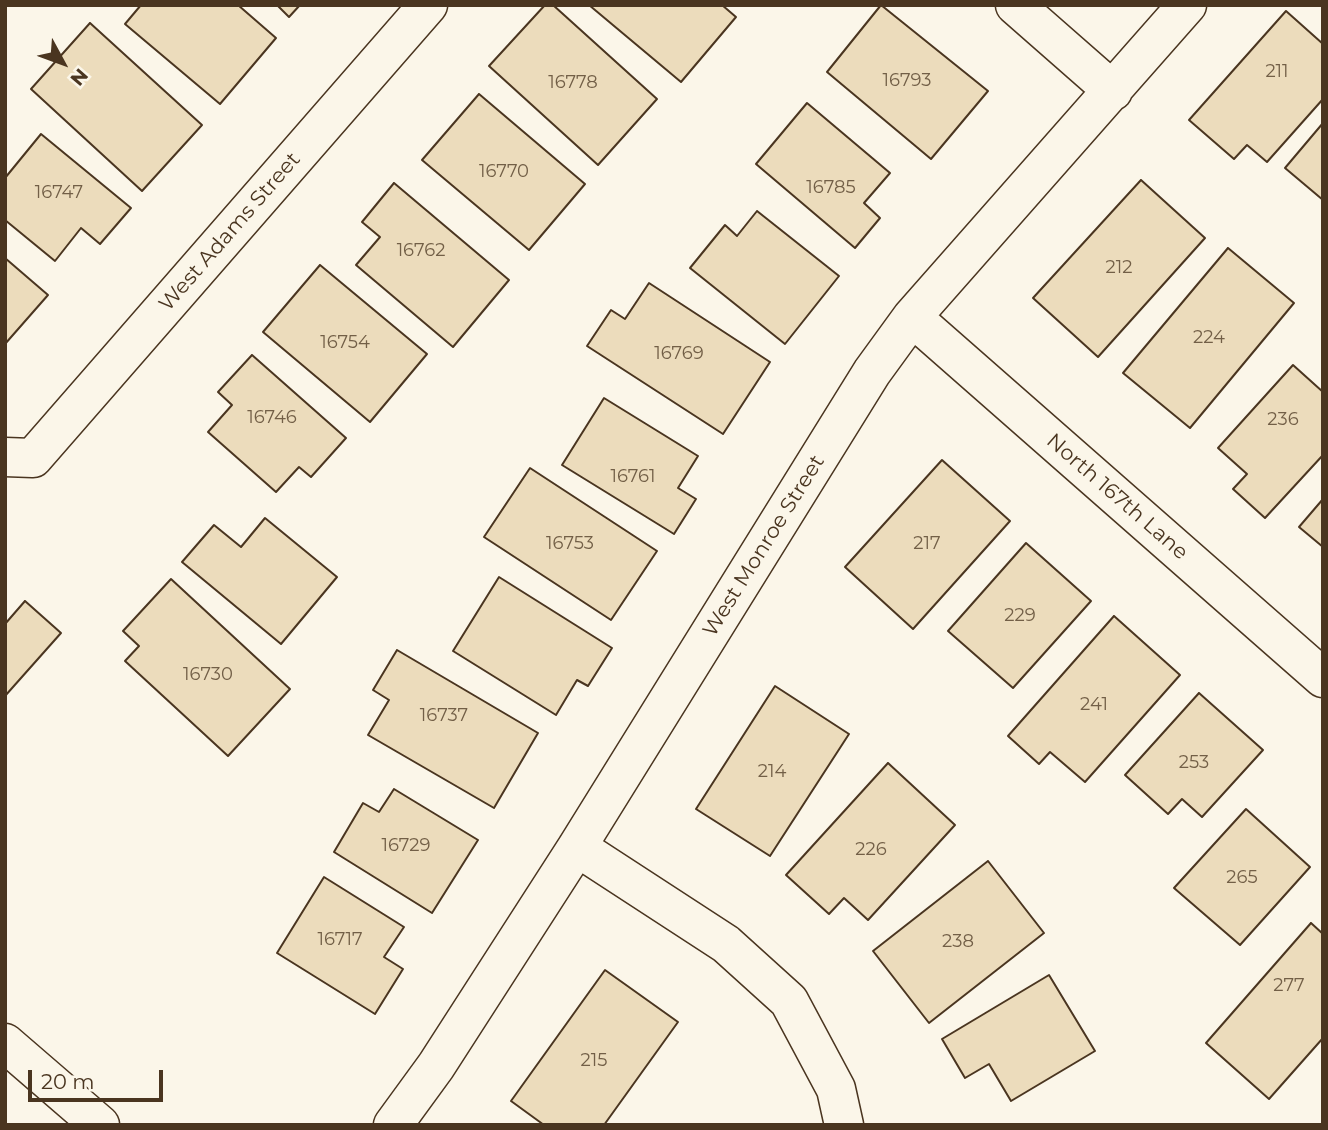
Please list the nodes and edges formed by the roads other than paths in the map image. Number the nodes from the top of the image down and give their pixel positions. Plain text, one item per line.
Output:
1 (428, 5) edge
2 (1014, 5) edge
3 (1187, 5) edge
4 (1114, 91) junction
5 (912, 317) junction
6 (19, 458) edge
7 (1323, 678) edge
8 (577, 847) junction
9 (5, 1043) edge
10 (100, 1125) edge
11 (393, 1125) edge
12 (844, 1125) edge

1 - 6 street, West Adams Street
2 - 4 street
3 - 4 street, West Monroe Street
4 - 5 street, West Monroe Street
5 - 7 street, North 167th Lane
5 - 8 street, West Monroe Street
8 - 11 street, West Monroe Street
8 - 12 street
9 - 10 street

